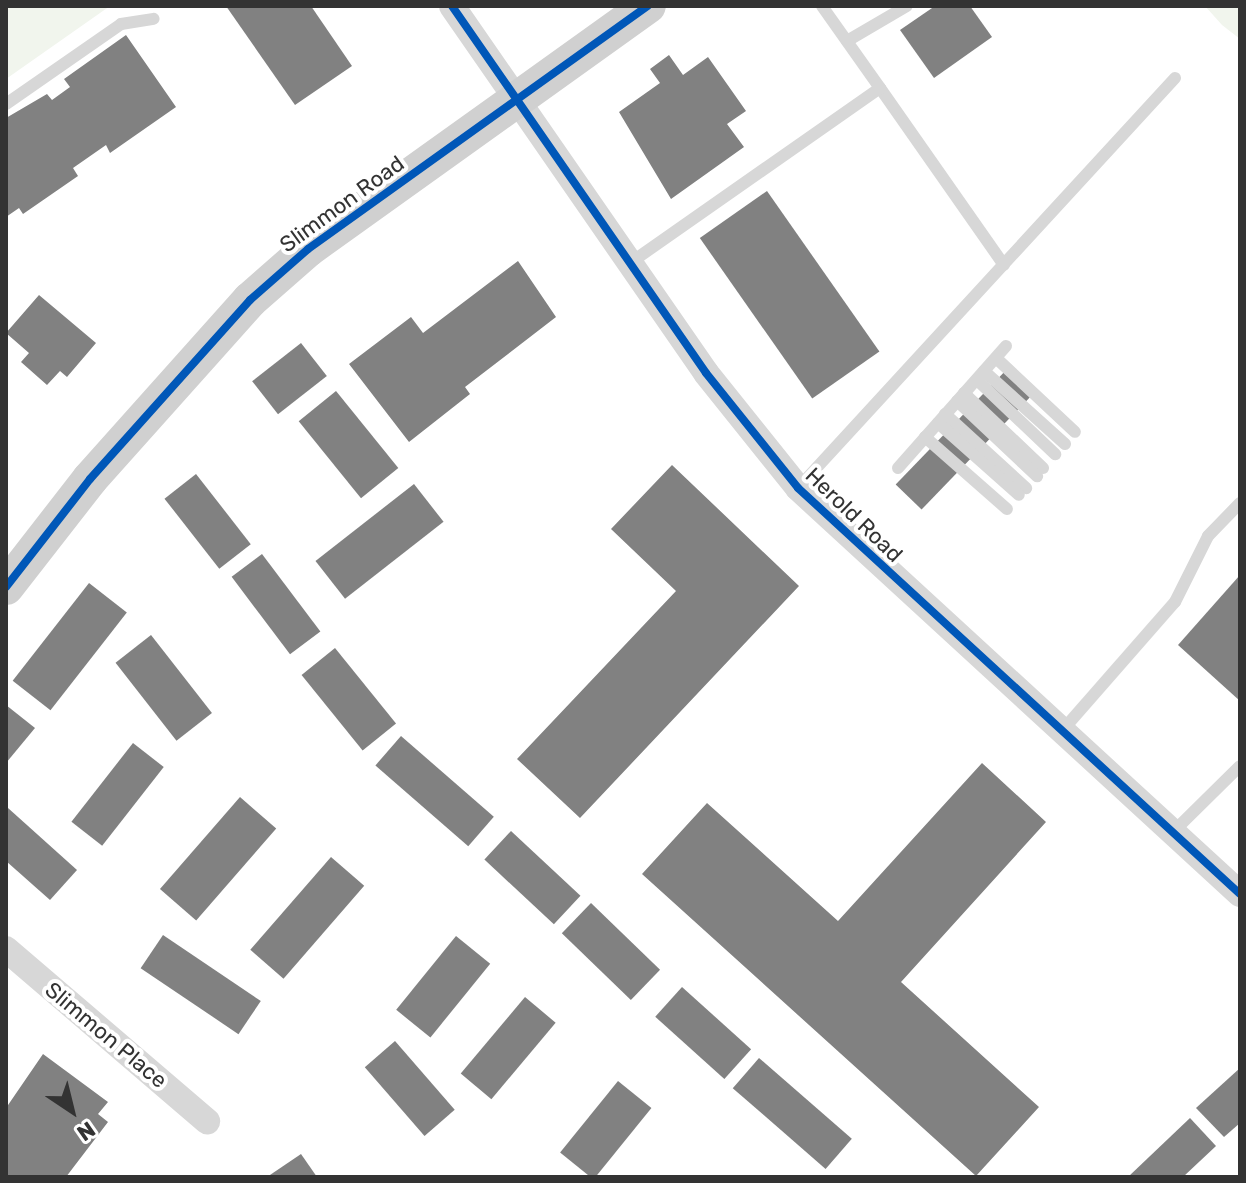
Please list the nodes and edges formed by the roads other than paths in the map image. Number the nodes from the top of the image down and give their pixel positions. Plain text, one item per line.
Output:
1 (452, 6) edge
2 (648, 6) edge
3 (822, 6) edge
4 (907, 6) edge
5 (154, 19) dead end
6 (847, 41) junction
7 (1175, 78) dead end
8 (880, 88) junction
9 (516, 99) junction
10 (6, 104) edge
11 (630, 263) junction
12 (1004, 265) junction
13 (1006, 346) dead end
14 (996, 358) junction
15 (980, 375) junction
16 (961, 397) junction
17 (942, 419) junction
18 (1075, 432) dead end
19 (925, 437) junction
20 (1065, 444) dead end
21 (1055, 454) dead end
22 (898, 468) dead end
23 (1040, 472) dead end
24 (798, 488) junction
25 (1022, 492) dead end
26 (1240, 503) edge
27 (1007, 509) dead end
28 (6, 587) edge
29 (1061, 732) junction
30 (1240, 766) edge
31 (1172, 833) junction
32 (1240, 894) edge
33 (6, 949) edge
34 (207, 1121) dead end

1 - 9 street, Herold Road
2 - 9 street, Slimmon Road
3 - 6 lane
4 - 6 lane
5 - 10 lane
6 - 8 lane
7 - 12 lane
8 - 11 lane
8 - 12 lane
9 - 11 street, Herold Road
9 - 28 street, Slimmon Road
11 - 24 street, Herold Road
12 - 24 lane
13 - 14 lane
14 - 15 lane
14 - 18 lane
15 - 16 lane
15 - 20 lane
15 - 21 lane
16 - 17 lane
16 - 23 lane
17 - 19 lane
17 - 25 lane
19 - 22 lane
19 - 27 lane
24 - 29 street, Herold Road
26 - 29 lane
29 - 31 street, Herold Road
30 - 31 lane
31 - 32 street, Herold Road
33 - 34 street, Slimmon Place

